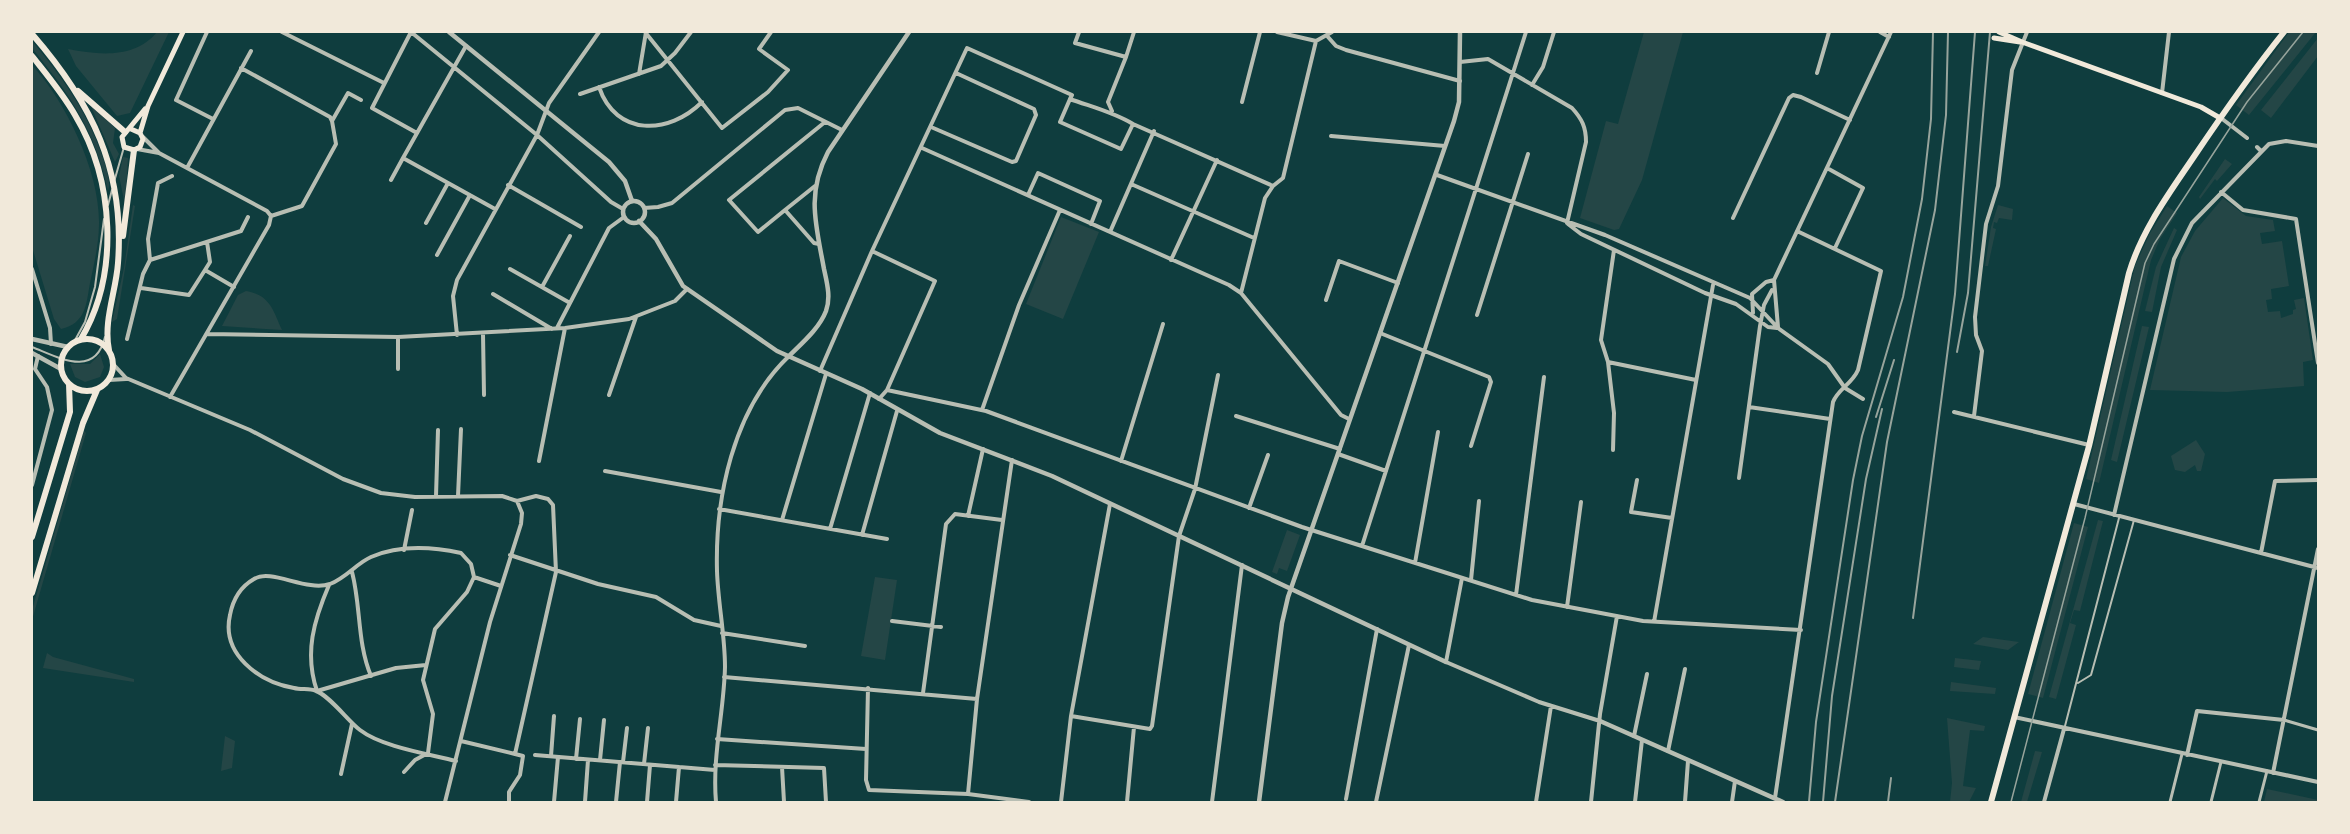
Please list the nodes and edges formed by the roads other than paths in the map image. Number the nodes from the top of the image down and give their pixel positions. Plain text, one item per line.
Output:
1 (183, 32) edge
2 (207, 32) edge
3 (282, 32) edge
4 (411, 32) edge
5 (599, 32) edge
6 (646, 32) edge
7 (691, 32) edge
8 (771, 32) edge
9 (909, 32) edge
10 (1079, 32) edge
11 (1134, 32) edge
12 (1260, 32) edge
13 (1277, 32) edge
14 (1332, 32) edge
15 (1460, 32) edge
16 (1526, 32) edge
17 (1554, 32) edge
18 (1829, 32) edge
19 (1880, 32) edge
20 (1999, 32) edge
21 (2026, 32) edge
22 (2169, 32) edge
23 (2284, 32) edge
24 (452, 33) edge
25 (32, 34) edge
26 (1890, 34) edge
27 (1328, 37) junction
28 (1994, 38) dead end
29 (1316, 41) junction
30 (2022, 42) junction
31 (466, 46) junction
32 (251, 51) dead end
33 (32, 56) edge
34 (1126, 57) junction
35 (667, 61) junction
36 (1460, 63) junction
37 (453, 67) junction
38 (242, 68) junction
39 (956, 73) junction
40 (1816, 73) dead end
41 (639, 74) junction
42 (1514, 74) junction
43 (1460, 81) junction
44 (384, 83) junction
45 (72, 85) junction
46 (1532, 85) junction
47 (599, 87) junction
48 (580, 94) dead end
49 (2162, 94) junction
50 (1070, 99) junction
51 (361, 100) dead end
52 (702, 102) junction
53 (1242, 102) dead end
54 (148, 105) junction
55 (546, 109) junction
56 (1112, 111) junction
57 (2220, 118) junction
58 (213, 119) junction
59 (1850, 120) junction
60 (332, 121) junction
61 (825, 122) junction
62 (1133, 124) junction
63 (931, 127) junction
64 (128, 130) junction
65 (842, 130) junction
66 (1154, 131) junction
67 (417, 133) junction
68 (141, 134) junction
69 (537, 135) junction
70 (1331, 136) dead end
71 (2247, 138) dead end
72 (1445, 146) junction
73 (2319, 146) edge
74 (124, 147) junction
75 (922, 147) junction
76 (2257, 147) dead end
77 (135, 150) junction
78 (2262, 151) junction
79 (159, 153) junction
80 (1528, 154) dead end
81 (403, 158) junction
82 (1217, 160) junction
83 (187, 168) junction
84 (1827, 168) junction
85 (1437, 174) junction
86 (172, 177) dead end
87 (391, 180) dead end
88 (114, 182) junction
89 (448, 183) junction
90 (1131, 184) junction
91 (508, 185) junction
92 (815, 186) junction
93 (1273, 186) junction
94 (1477, 189) junction
95 (2222, 192) junction
96 (470, 195) junction
97 (1028, 195) junction
98 (632, 201) junction
99 (1513, 203) junction
100 (644, 208) junction
101 (495, 209) junction
102 (623, 209) junction
103 (785, 210) junction
104 (1060, 210) junction
105 (106, 211) junction
106 (1193, 212) junction
107 (248, 216) dead end
108 (271, 216) junction
109 (624, 217) junction
110 (1733, 218) dead end
111 (639, 221) junction
112 (426, 223) dead end
113 (1567, 223) junction
114 (1091, 224) junction
115 (580, 227) dead end
116 (1797, 231) junction
117 (1110, 232) junction
118 (570, 236) dead end
119 (1254, 238) junction
120 (207, 242) junction
121 (819, 244) junction
122 (1834, 248) junction
123 (1614, 250) junction
124 (119, 251) junction
125 (872, 251) junction
126 (437, 255) dead end
127 (150, 260) junction
128 (1171, 260) junction
129 (32, 269) edge
130 (510, 269) dead end
131 (206, 270) junction
132 (1774, 280) junction
133 (1398, 283) junction
134 (1713, 285) junction
135 (234, 287) junction
136 (542, 287) junction
137 (141, 288) junction
138 (687, 289) junction
139 (1773, 289) junction
140 (1241, 293) junction
141 (493, 294) dead end
142 (1711, 295) junction
143 (1750, 298) junction
144 (1326, 300) dead end
145 (570, 303) junction
146 (1764, 311) junction
147 (1753, 313) junction
148 (1477, 315) dead end
149 (637, 317) junction
150 (1761, 321) junction
151 (1163, 324) dead end
152 (107, 328) junction
153 (565, 328) junction
154 (1778, 328) junction
155 (554, 329) junction
156 (1380, 333) junction
157 (207, 334) junction
158 (483, 334) junction
159 (457, 335) junction
160 (398, 337) junction
161 (32, 339) edge
162 (128, 339) dead end
163 (75, 343) junction
164 (103, 344) junction
165 (51, 345) junction
166 (32, 347) edge
167 (108, 350) junction
168 (1425, 350) junction
169 (32, 353) edge
170 (38, 356) junction
171 (788, 357) junction
172 (61, 359) junction
173 (1608, 362) junction
174 (2319, 363) edge
175 (114, 365) junction
176 (61, 369) junction
177 (398, 369) dead end
178 (820, 371) junction
179 (826, 374) junction
180 (1218, 375) dead end
181 (1544, 377) dead end
182 (126, 378) junction
183 (110, 380) junction
184 (1696, 380) junction
185 (69, 384) junction
186 (1845, 388) junction
187 (97, 390) junction
188 (887, 390) junction
189 (870, 393) junction
190 (484, 395) dead end
191 (609, 395) dead end
192 (170, 397) junction
193 (879, 399) junction
194 (1863, 399) dead end
195 (1749, 407) junction
196 (982, 410) junction
197 (897, 411) junction
198 (1954, 412) dead end
199 (1236, 416) dead end
200 (1974, 416) junction
201 (1349, 419) junction
202 (1830, 419) junction
203 (461, 429) dead end
204 (438, 430) dead end
205 (1438, 432) dead end
206 (1471, 446) dead end
207 (2089, 446) junction
208 (983, 449) junction
209 (1612, 450) dead end
210 (1339, 451) junction
211 (1268, 455) dead end
212 (1012, 460) junction
213 (539, 461) dead end
214 (1121, 461) junction
215 (605, 471) dead end
216 (1386, 471) junction
217 (1739, 478) dead end
218 (1637, 480) dead end
219 (2319, 480) edge
220 (32, 485) edge
221 (1195, 489) junction
222 (721, 492) junction
223 (436, 496) junction
224 (458, 496) junction
225 (517, 501) junction
226 (1479, 501) dead end
227 (1581, 502) dead end
228 (1110, 504) junction
229 (2074, 504) junction
230 (1249, 508) junction
231 (719, 509) junction
232 (412, 510) dead end
233 (2114, 515) junction
234 (968, 516) junction
235 (2120, 516) junction
236 (1672, 518) junction
237 (782, 520) junction
238 (1002, 520) junction
239 (2134, 520) junction
240 (830, 529) junction
241 (1313, 531) junction
242 (862, 535) junction
243 (1179, 536) junction
244 (32, 537) edge
245 (888, 539) dead end
246 (1362, 546) junction
247 (2319, 549) edge
248 (404, 550) junction
249 (2261, 553) junction
250 (510, 555) junction
251 (1415, 563) junction
252 (1242, 565) junction
253 (2317, 567) edge
254 (352, 572) junction
255 (556, 572) junction
256 (474, 577) junction
257 (1462, 578) junction
258 (1471, 580) junction
259 (330, 584) junction
260 (501, 586) junction
261 (1292, 589) junction
262 (32, 593) edge
263 (1516, 595) junction
264 (1567, 607) junction
265 (1617, 616) junction
266 (892, 621) dead end
267 (1654, 622) junction
268 (721, 626) junction
269 (932, 626) junction
270 (941, 627) dead end
271 (1377, 629) junction
272 (1801, 630) junction
273 (722, 633) junction
274 (1409, 645) junction
275 (805, 646) dead end
276 (1446, 662) junction
277 (426, 666) junction
278 (1685, 669) dead end
279 (1647, 674) dead end
280 (371, 676) junction
281 (724, 677) junction
282 (2078, 683) junction
283 (868, 688) junction
284 (317, 691) junction
285 (923, 693) junction
286 (977, 699) junction
287 (1551, 706) junction
288 (554, 716) dead end
289 (1071, 716) junction
290 (2014, 717) junction
291 (580, 719) dead end
292 (603, 720) dead end
293 (2284, 720) junction
294 (1600, 721) junction
295 (353, 723) junction
296 (1134, 726) junction
297 (627, 728) dead end
298 (648, 728) dead end
299 (2064, 729) junction
300 (2319, 730) edge
301 (1634, 736) junction
302 (717, 739) junction
303 (1642, 740) junction
304 (460, 741) junction
305 (866, 749) junction
306 (1668, 751) junction
307 (428, 753) junction
308 (515, 754) junction
309 (535, 755) dead end
310 (2185, 755) junction
311 (550, 756) junction
312 (558, 757) junction
313 (576, 759) junction
314 (456, 760) junction
315 (588, 760) junction
316 (600, 760) junction
317 (1688, 761) junction
318 (621, 762) junction
319 (2221, 762) junction
320 (647, 764) junction
321 (679, 767) junction
322 (782, 767) junction
323 (715, 768) junction
324 (2267, 771) junction
325 (404, 772) dead end
326 (2273, 773) junction
327 (341, 774) dead end
328 (1735, 781) junction
329 (2319, 782) edge
330 (968, 794) junction
331 (1774, 798) junction
332 (1346, 799) dead end
333 (446, 802) edge
334 (508, 802) edge
335 (554, 802) edge
336 (585, 802) edge
337 (616, 802) edge
338 (647, 802) edge
339 (676, 802) edge
340 (716, 802) edge
341 (784, 802) edge
342 (826, 802) edge
343 (1029, 802) edge
344 (1061, 802) edge
345 (1127, 802) edge
346 (1212, 802) edge
347 (1259, 802) edge
348 (1376, 802) edge
349 (1536, 802) edge
350 (1591, 802) edge
351 (1635, 802) edge
352 (1685, 802) edge
353 (1732, 802) edge
354 (1783, 802) edge
355 (1991, 802) edge
356 (2044, 802) edge
357 (2170, 802) edge
358 (2211, 802) edge
359 (2259, 802) edge

1 - 54 main road
2 - 58 street
3 - 44 street
4 - 37 street
4 - 44 street
5 - 55 street
6 - 35 street
6 - 41 street
7 - 35 street
8 - 52 street
9 - 65 street
10 - 34 street
11 - 34 street
12 - 53 street
13 - 29 street
14 - 27 street
15 - 36 street
16 - 42 street
17 - 46 street
18 - 40 street
19 - 26 street
20 - 30 main road
21 - 30 street
22 - 49 street
23 - 57 main road
24 - 31 street
25 - 45 main road
26 - 59 street
27 - 29 street
27 - 43 street
28 - 30 main road
29 - 93 street
30 - 49 main road
30 - 200 street
31 - 37 street
31 - 55 street
32 - 38 street
33 - 105 main road
34 - 56 street
35 - 41 street
35 - 52 street
36 - 42 street
36 - 43 street
37 - 67 street
37 - 69 street
38 - 58 street
38 - 60 street
39 - 50 street
39 - 63 street
39 - 63 street
41 - 47 street
42 - 46 street
42 - 94 street
43 - 72 street
44 - 67 street
45 - 64 main road
45 - 88 main road
46 - 113 street
47 - 48 street
47 - 52 street
49 - 57 main road
50 - 56 street
50 - 62 street
51 - 60 street
54 - 64 main road
54 - 68 main road
55 - 69 street
55 - 98 street
56 - 62 street
57 - 71 street
57 - 207 main road
58 - 83 street
59 - 84 street
59 - 110 street
60 - 108 street
61 - 65 street
61 - 100 street
61 - 103 street
62 - 66 street
63 - 75 street
64 - 68 main road
64 - 74 main road
65 - 92 street
66 - 82 street
66 - 90 street
67 - 81 street
68 - 77 main road
68 - 79 street
69 - 91 street
69 - 102 street
70 - 72 street
72 - 85 street
73 - 78 street
74 - 77 main road
74 - 88 lane
75 - 97 street
75 - 125 street
76 - 78 street
77 - 79 street
77 - 124 main road
78 - 95 street
79 - 83 street
80 - 99 street
81 - 87 street
81 - 89 street
82 - 93 street
82 - 106 street
83 - 108 street
84 - 116 street
84 - 122 street
85 - 94 street
85 - 133 street
86 - 127 street
88 - 105 lane
88 - 124 main road
89 - 96 street
89 - 112 street
90 - 106 street
90 - 117 street
91 - 101 street
91 - 115 street
92 - 103 street
92 - 121 street
93 - 119 street
94 - 99 street
94 - 168 street
95 - 174 street
95 - 233 street
96 - 101 street
96 - 126 street
97 - 104 street
97 - 114 street
98 - 100 street
98 - 102 street
99 - 113 street
99 - 148 street
100 - 111 street
101 - 159 street
102 - 109 street
103 - 121 street
104 - 114 street
104 - 196 street
105 - 163 main road
106 - 119 street
106 - 128 street
107 - 120 street
108 - 135 street
109 - 111 street
109 - 145 street
111 - 138 street
113 - 123 street
113 - 134 street
114 - 117 street
116 - 122 street
116 - 132 street
117 - 128 street
118 - 136 street
119 - 140 street
120 - 127 street
120 - 131 street
121 - 171 street
122 - 186 street
123 - 142 street
123 - 173 street
124 - 152 main road
125 - 178 street
125 - 188 street
127 - 137 street
128 - 140 street
129 - 165 street
130 - 136 street
131 - 135 street
131 - 137 street
132 - 139 street
132 - 143 street
133 - 144 street
133 - 156 street
134 - 142 street
134 - 143 street
135 - 157 street
136 - 145 street
137 - 162 street
138 - 149 street
138 - 171 street
139 - 146 street
139 - 154 street
140 - 201 street
141 - 155 street
142 - 147 street
142 - 184 street
143 - 146 street
143 - 147 street
145 - 155 street
146 - 150 street
146 - 154 street
147 - 150 street
149 - 153 street
149 - 191 street
150 - 154 street
150 - 195 street
151 - 214 street
152 - 164 lane
152 - 167 main road
153 - 155 street
153 - 213 street
154 - 186 street
155 - 158 street
156 - 168 street
156 - 201 street
157 - 160 street
157 - 192 street
158 - 159 street
158 - 190 street
159 - 160 street
160 - 177 street
161 - 165 street
163 - 164 main road
163 - 165 street
163 - 172 main road
164 - 167 main road
164 - 172 lane
166 - 172 lane
167 - 175 main road
168 - 206 street
168 - 216 street
169 - 170 street
170 - 176 street
170 - 220 street
171 - 178 street
171 - 222 street
172 - 176 main road
173 - 184 street
173 - 209 street
175 - 182 street
175 - 183 main road
176 - 185 main road
178 - 179 street
179 - 189 street
179 - 237 street
180 - 221 street
181 - 263 street
182 - 183 street
182 - 192 street
183 - 187 main road
184 - 236 street
185 - 187 main road
185 - 244 main road
186 - 194 street
186 - 202 street
187 - 262 main road
188 - 193 street
188 - 196 street
189 - 193 street
189 - 240 street
192 - 223 street
193 - 197 street
195 - 202 street
195 - 217 street
196 - 214 street
197 - 208 street
197 - 242 street
198 - 200 street
199 - 210 street
200 - 207 street
201 - 210 street
202 - 272 street
203 - 224 street
204 - 223 street
205 - 251 street
207 - 229 main road
208 - 212 street
208 - 234 street
210 - 216 street
210 - 241 street
211 - 230 street
212 - 228 street
212 - 238 street
214 - 221 street
215 - 222 street
216 - 246 street
218 - 236 street
219 - 249 street
221 - 230 street
221 - 243 street
222 - 231 street
223 - 224 street
224 - 225 street
225 - 250 street
225 - 255 street
226 - 258 street
227 - 264 street
228 - 243 street
228 - 289 street
229 - 233 street
229 - 290 main road
230 - 241 street
231 - 237 street
231 - 268 street
232 - 248 street
233 - 235 street
234 - 238 street
234 - 269 street
235 - 239 street
235 - 282 lane
236 - 267 street
237 - 240 street
238 - 286 street
239 - 249 street
239 - 282 lane
240 - 242 street
241 - 246 street
241 - 261 street
242 - 245 street
243 - 252 street
243 - 296 street
246 - 251 street
247 - 253 street
248 - 254 street
248 - 256 street
249 - 253 street
250 - 255 street
250 - 260 street
251 - 257 street
252 - 261 street
252 - 346 street
253 - 293 street
254 - 259 street
254 - 280 street
255 - 268 street
255 - 308 street
256 - 260 street
256 - 277 street
257 - 258 street
257 - 276 street
258 - 263 street
259 - 284 street
259 - 284 street
260 - 304 street
261 - 271 street
261 - 347 street
263 - 264 street
264 - 265 street
265 - 267 street
265 - 294 street
266 - 269 street
267 - 272 street
268 - 273 street
269 - 270 street
269 - 285 street
271 - 274 street
271 - 332 street
272 - 331 street
273 - 275 street
273 - 281 street
274 - 276 street
274 - 348 street
276 - 287 street
277 - 280 street
277 - 307 street
278 - 306 street
279 - 301 street
280 - 284 street
281 - 283 street
281 - 302 street
282 - 299 lane
283 - 285 street
283 - 305 street
284 - 295 street
285 - 286 street
286 - 330 street
287 - 294 street
287 - 349 street
288 - 311 street
289 - 296 street
289 - 344 street
290 - 299 street
290 - 355 main road
291 - 313 street
292 - 316 street
293 - 300 street
293 - 310 street
293 - 326 street
294 - 301 street
294 - 350 street
295 - 307 street
295 - 327 street
296 - 345 street
297 - 318 street
298 - 320 street
299 - 310 street
299 - 356 street
301 - 303 street
302 - 305 street
302 - 323 street
303 - 306 street
303 - 351 street
304 - 308 street
304 - 314 street
305 - 330 street
306 - 317 street
307 - 314 street
307 - 325 street
308 - 334 street
309 - 311 street
310 - 319 street
310 - 357 street
311 - 312 street
312 - 313 street
312 - 335 street
313 - 315 street
314 - 333 street
315 - 316 street
315 - 336 street
316 - 318 street
317 - 328 street
317 - 352 street
318 - 320 street
318 - 337 street
319 - 324 street
319 - 358 street
320 - 321 street
320 - 338 street
321 - 323 street
321 - 339 street
322 - 323 street
322 - 341 street
322 - 342 street
323 - 340 street
324 - 326 street
324 - 359 street
326 - 329 street
328 - 331 street
328 - 353 street
330 - 343 street
331 - 354 street

